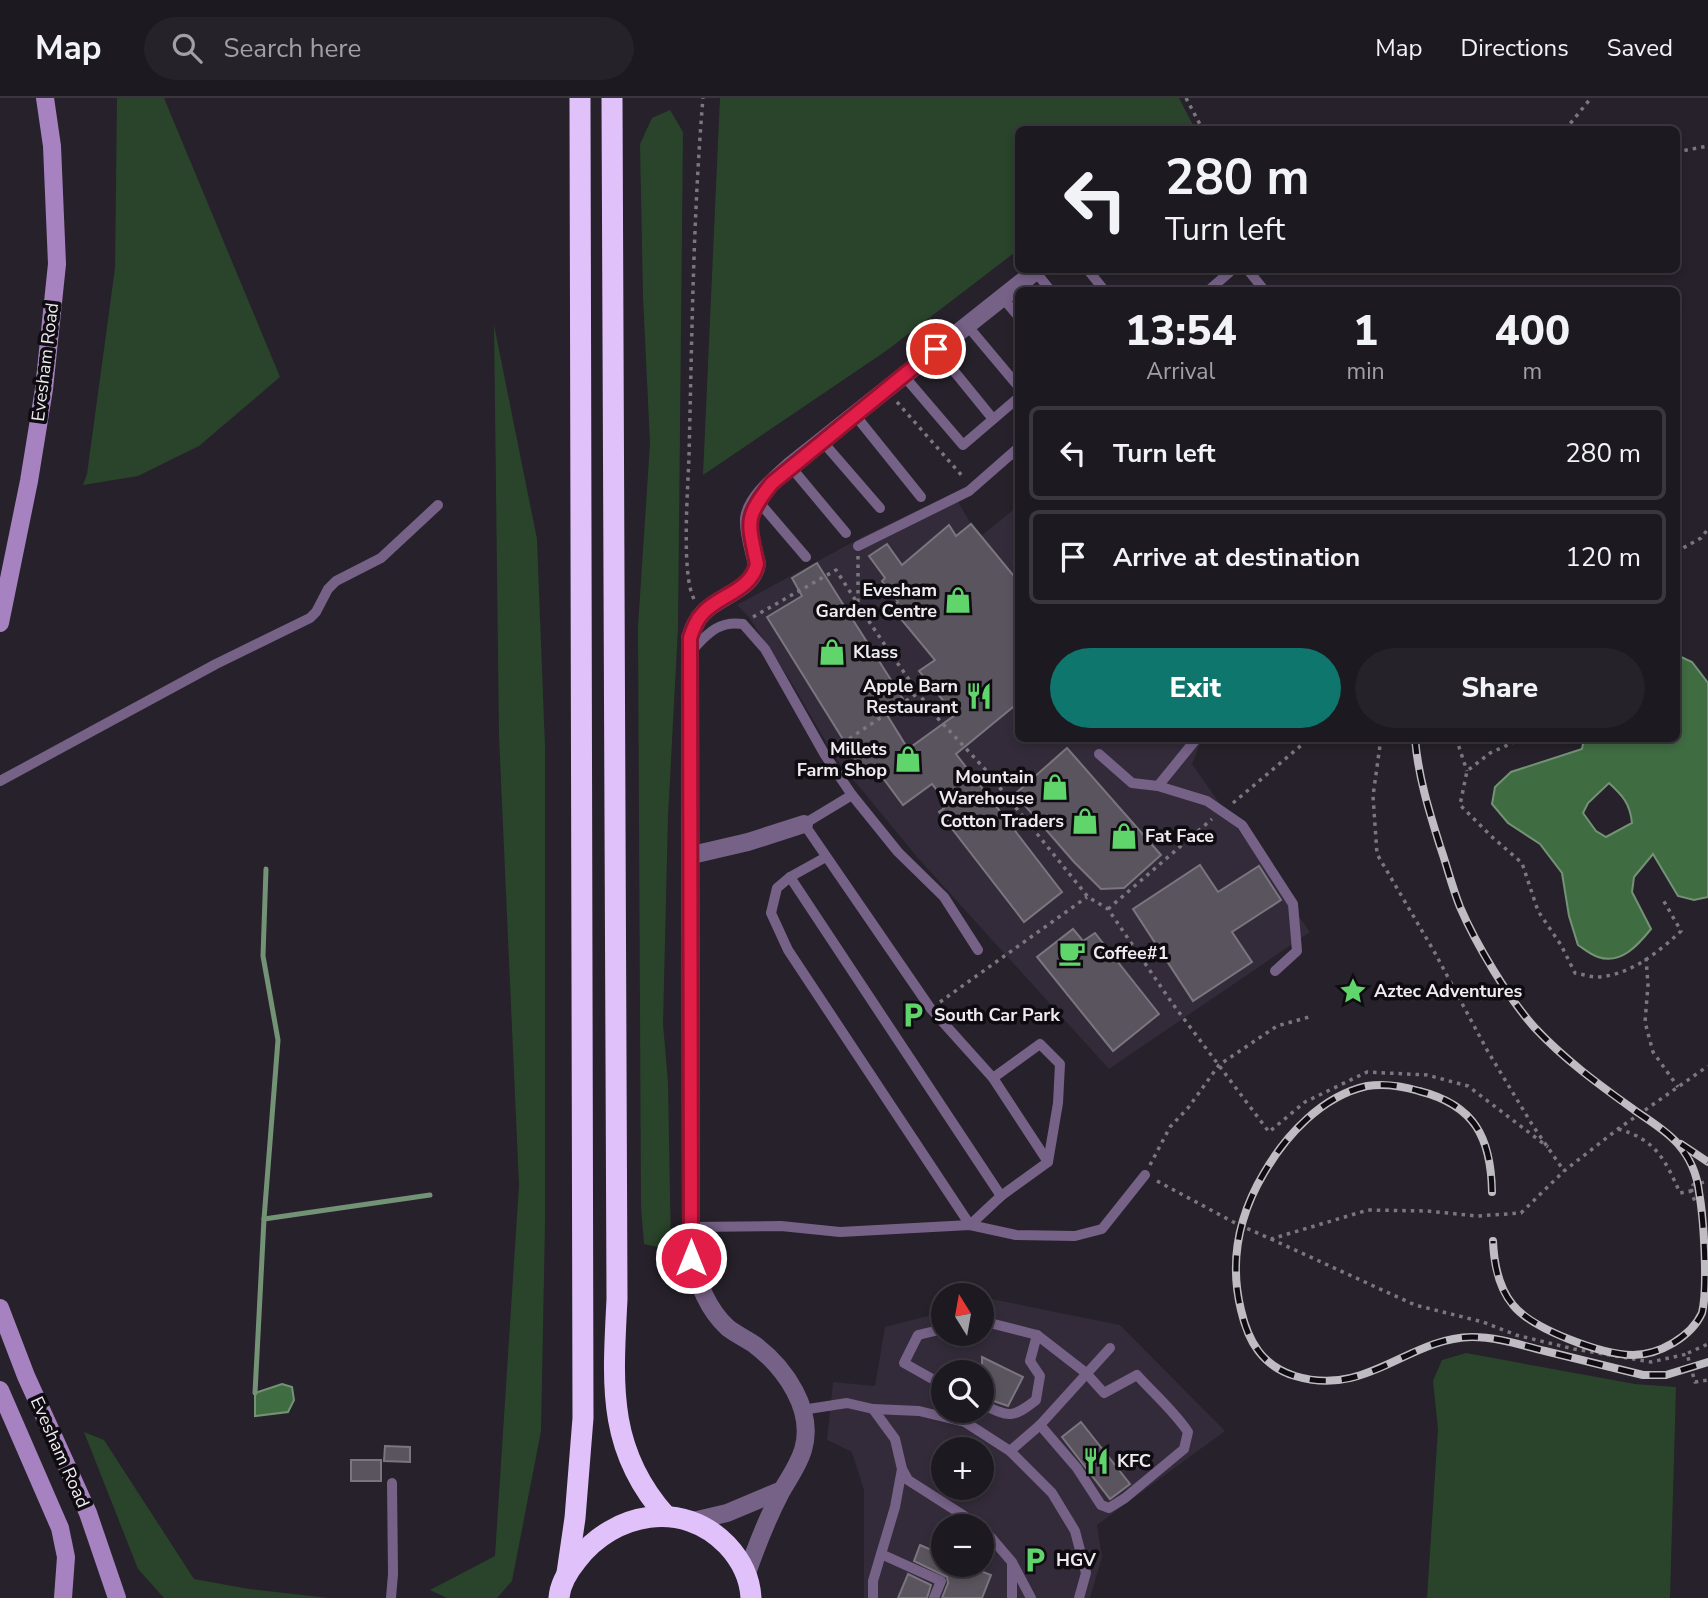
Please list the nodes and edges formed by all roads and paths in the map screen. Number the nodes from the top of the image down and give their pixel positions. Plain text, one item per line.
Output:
1 (46, 98) edge
2 (580, 98) edge
3 (612, 98) edge
4 (703, 98) edge
5 (1186, 98) edge
6 (1591, 98) edge
7 (1201, 126) edge
8 (1568, 126) edge
9 (1708, 146) edge
10 (1680, 151) edge
11 (1032, 273) edge
12 (1090, 273) edge
13 (1229, 273) edge
14 (1250, 273) edge
15 (1102, 287) edge
16 (1212, 287) edge
17 (1262, 287) edge
18 (1002, 297) junction
19 (1015, 312) edge
20 (966, 324) junction
21 (936, 349) junction
22 (904, 376) junction
23 (1015, 382) edge
24 (887, 390) junction
25 (1015, 401) edge
26 (855, 415) junction
27 (993, 419) junction
28 (822, 441) junction
29 (1015, 451) edge
30 (790, 466) junction
31 (967, 482) dead end
32 (921, 497) dead end
33 (758, 501) junction
34 (438, 505) dead end
35 (880, 509) dead end
36 (1708, 529) edge
37 (846, 533) dead end
38 (858, 547) joint
39 (1680, 550) edge
40 (806, 557) dead end
41 (858, 605) junction
42 (705, 610) junction
43 (0, 623) edge
44 (743, 624) junction
45 (688, 654) junction
46 (918, 693) junction
47 (1194, 742) edge
48 (1305, 742) edge
49 (1380, 742) edge
50 (1457, 742) edge
51 (1514, 742) edge
52 (1099, 754) dead end
53 (825, 755) junction
54 (1467, 771) junction
55 (0, 781) edge
56 (1158, 786) junction
57 (852, 795) junction
58 (1223, 810) junction
59 (804, 824) junction
60 (692, 855) junction
61 (827, 857) junction
62 (790, 877) junction
63 (1088, 897) junction
64 (1662, 898) dead end
65 (1108, 909) junction
66 (978, 950) dead end
67 (1646, 958) junction
68 (1275, 971) dead end
69 (931, 1009) junction
70 (1309, 1017) dead end
71 (894, 1032) junction
72 (1219, 1065) junction
73 (1708, 1066) edge
74 (993, 1078) junction
75 (1679, 1087) junction
76 (1618, 1129) junction
77 (1548, 1147) junction
78 (1048, 1162) junction
79 (1564, 1171) junction
80 (1145, 1175) junction
81 (1708, 1181) edge
82 (1690, 1191) junction
83 (1001, 1196) junction
84 (1695, 1201) dead end
85 (970, 1225) junction
86 (691, 1227) junction
87 (1271, 1239) junction
88 (0, 1308) edge
89 (994, 1324) edge
90 (931, 1332) edge
91 (1037, 1335) junction
92 (1708, 1344) edge
93 (1110, 1348) dead end
94 (1687, 1354) junction
95 (1086, 1373) junction
96 (931, 1378) edge
97 (1708, 1380) edge
98 (0, 1390) edge
99 (802, 1409) junction
100 (873, 1409) junction
101 (994, 1410) edge
102 (1040, 1425) junction
103 (1010, 1451) junction
104 (902, 1469) junction
105 (392, 1483) dead end
106 (782, 1490) junction
107 (962, 1514) edge
108 (666, 1516) junction
109 (693, 1521) junction
110 (994, 1542) edge
111 (881, 1553) junction
112 (1012, 1562) junction
113 (566, 1573) junction
114 (752, 1589) edge
115 (558, 1597) edge
116 (64, 1598) edge
117 (117, 1598) edge
118 (391, 1598) edge
119 (873, 1598) edge
120 (934, 1598) edge
121 (1012, 1598) edge
122 (1031, 1598) edge
123 (1079, 1598) edge

1 - 43 main road, Evesham Road
2 - 113 highway
3 - 108 highway
4 - 42 path
5 - 7 path
6 - 8 path
9 - 10 path
11 - 18 street
12 - 15 lane
13 - 16 lane
14 - 17 lane
18 - 19 lane
18 - 20 street
20 - 21 street
20 - 23 lane
21 - 22 street
21 - 27 lane
22 - 24 street
22 - 27 lane
24 - 26 street
24 - 31 path
25 - 27 lane
26 - 28 street
26 - 32 lane
28 - 30 street
28 - 35 lane
29 - 38 lane
30 - 33 street
30 - 37 lane
33 - 40 lane
33 - 42 street
34 - 55 lane
36 - 39 path
38 - 41 path
41 - 44 path
41 - 46 path
42 - 45 street
44 - 45 lane
44 - 53 lane
45 - 60 street
46 - 53 path
46 - 63 path
47 - 56 lane
48 - 58 path
49 - 77 path
50 - 54 path
51 - 54 path
52 - 56 lane
53 - 57 lane
54 - 67 path
56 - 58 lane
57 - 59 lane
57 - 66 lane
58 - 65 path
58 - 68 lane
59 - 60 street
59 - 61 lane
60 - 86 street
61 - 62 lane
61 - 69 lane
62 - 71 lane
62 - 85 lane
63 - 65 path
63 - 69 path
64 - 67 path
65 - 72 path
67 - 75 path
69 - 71 path
69 - 74 lane
70 - 72 path
71 - 83 lane
72 - 77 path
72 - 80 path
73 - 75 path
74 - 78 lane
74 - 78 lane
75 - 76 path
76 - 79 path
76 - 82 path
77 - 79 path
78 - 83 lane
79 - 87 path
80 - 85 lane
80 - 87 path
81 - 82 path
82 - 84 path
83 - 85 lane
85 - 86 lane
86 - 99 street
87 - 94 path
88 - 117 main road, Evesham Road
89 - 91 lane
90 - 96 lane
91 - 95 lane
91 - 101 lane
92 - 94 path
93 - 95 lane
94 - 97 path
95 - 102 lane
95 - 102 lane
98 - 116 main road, Evesham Road
99 - 100 lane
99 - 106 street
100 - 103 lane
100 - 104 lane
102 - 103 lane
103 - 123 lane
104 - 107 lane
104 - 111 lane
105 - 118 lane
106 - 109 street
106 - 114 street
108 - 109 highway
108 - 113 highway
109 - 114 highway
110 - 112 lane
111 - 119 lane
111 - 120 lane
112 - 121 lane
112 - 122 lane
113 - 115 highway

